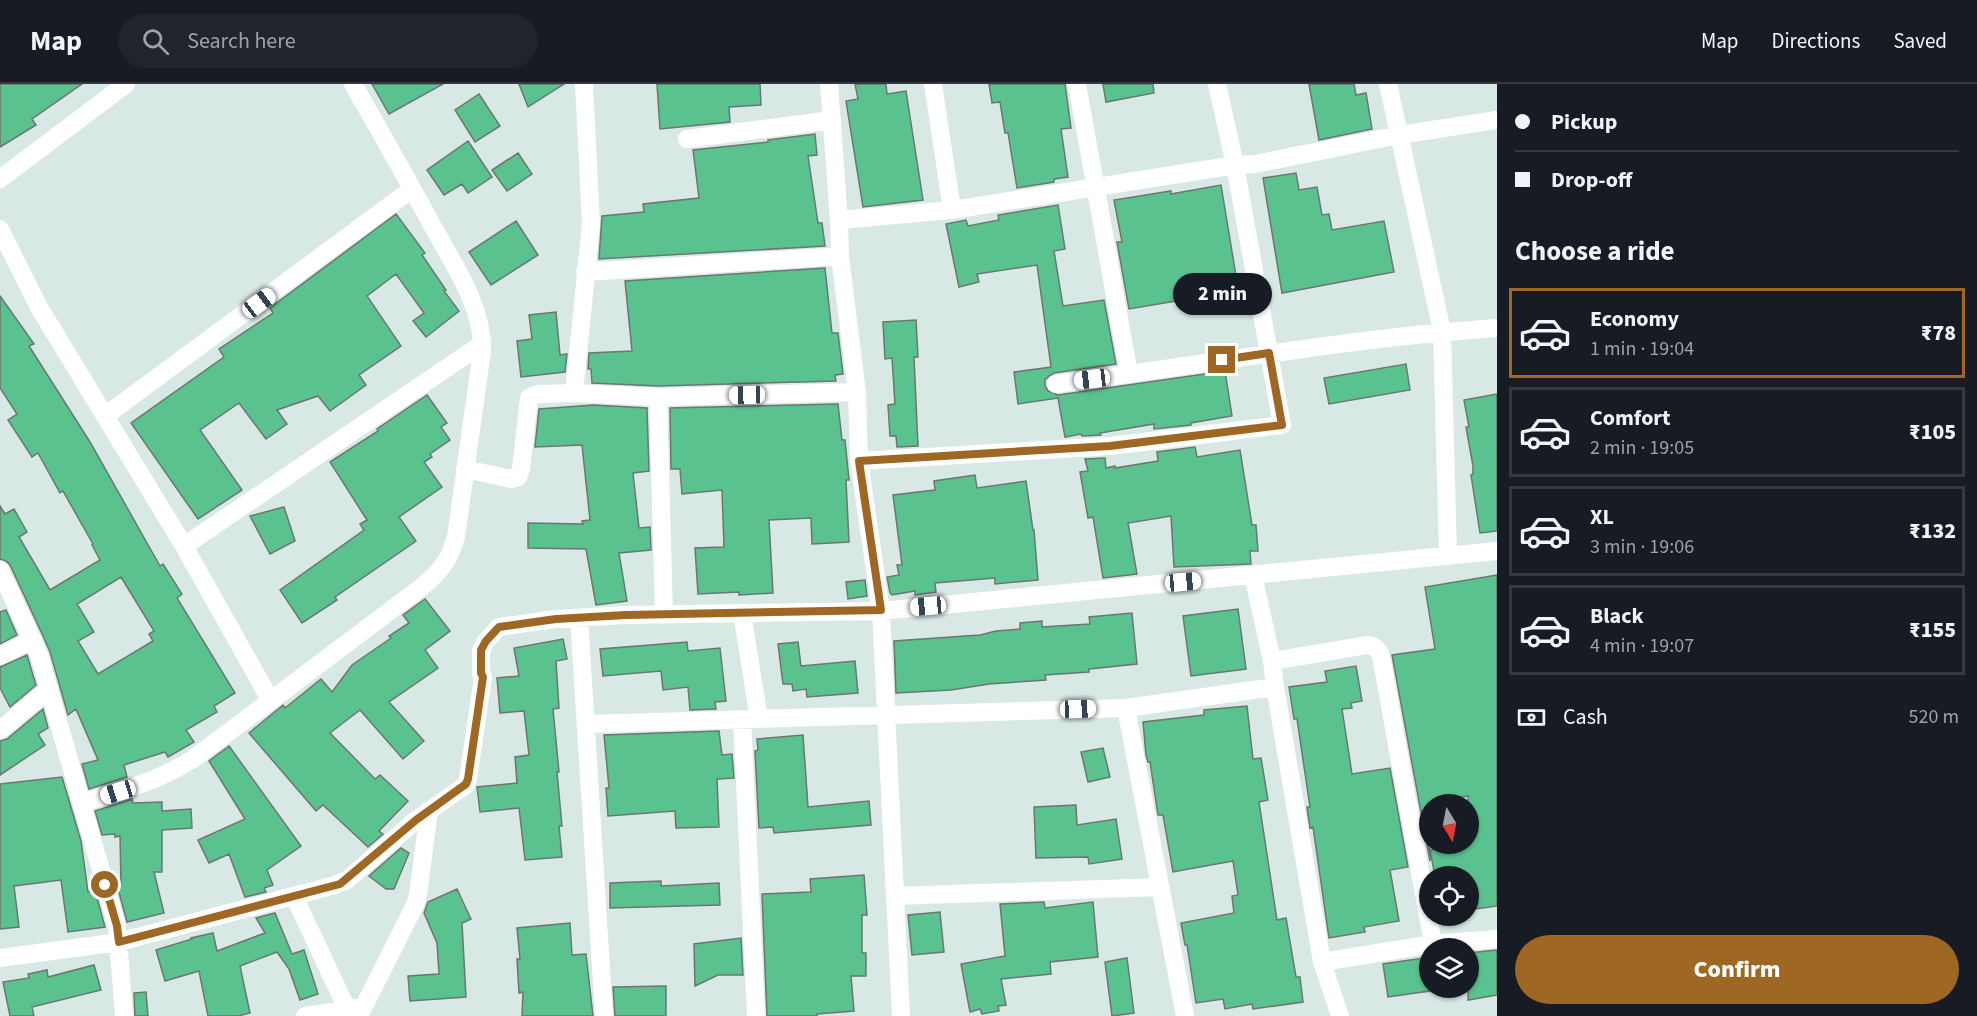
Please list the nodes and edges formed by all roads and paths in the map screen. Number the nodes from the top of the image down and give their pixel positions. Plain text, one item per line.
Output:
1 (126, 84) edge
2 (353, 84) edge
3 (584, 84) edge
4 (829, 84) edge
5 (933, 84) edge
6 (1077, 84) edge
7 (1217, 84) edge
8 (1388, 84) edge
9 (832, 120) junction
10 (1497, 120) edge
11 (1399, 135) junction
12 (687, 139) dead end
13 (1235, 165) junction
14 (0, 179) edge
15 (1096, 186) junction
16 (412, 189) junction
17 (952, 210) junction
18 (839, 220) junction
19 (0, 230) edge
20 (840, 256) junction
21 (585, 272) junction
22 (1497, 328) edge
23 (1442, 332) junction
24 (482, 344) junction
25 (1269, 353) junction
26 (1129, 375) junction
27 (1056, 384) dead end
28 (574, 393) junction
29 (857, 393) junction
30 (658, 397) junction
31 (105, 416) junction
32 (859, 461) junction
33 (472, 470) junction
34 (184, 546) junction
35 (1497, 550) edge
36 (1448, 555) junction
37 (0, 570) edge
38 (1253, 575) junction
39 (881, 610) junction
40 (742, 613) junction
41 (664, 614) junction
42 (579, 618) junction
43 (33, 640) junction
44 (0, 656) edge
45 (1272, 661) junction
46 (1275, 687) junction
47 (49, 689) junction
48 (271, 701) junction
49 (1126, 708) junction
50 (887, 715) junction
51 (750, 719) junction
52 (586, 724) junction
53 (0, 730) edge
54 (82, 803) junction
55 (435, 805) junction
56 (1161, 887) junction
57 (294, 896) junction
58 (896, 896) junction
59 (1431, 938) edge
60 (1497, 939) edge
61 (1479, 940) edge
62 (119, 942) junction
63 (1419, 946) edge
64 (0, 958) edge
65 (1322, 962) junction
66 (357, 1010) edge
67 (124, 1016) edge
68 (305, 1016) edge
69 (604, 1016) edge
70 (756, 1016) edge
71 (901, 1016) edge
72 (1185, 1016) edge
73 (1340, 1016) edge

1 - 14 street
2 - 16 street
3 - 21 street
4 - 9 street
5 - 17 street
6 - 15 street
7 - 13 street
8 - 11 street
9 - 12 street
9 - 18 street
10 - 11 street
11 - 13 street
11 - 23 street
13 - 15 street
13 - 25 street
15 - 17 street
15 - 26 street
16 - 24 street
16 - 31 street
17 - 18 street
18 - 20 street
19 - 31 street
20 - 21 street
20 - 29 street
21 - 28 street
22 - 23 street
23 - 25 street
23 - 36 street
24 - 33 street
24 - 34 street
25 - 26 street
25 - 32 street
26 - 27 street
28 - 30 street
28 - 33 street
29 - 30 street
29 - 32 street
30 - 41 street
31 - 34 street
32 - 39 street
33 - 48 street
34 - 48 street
35 - 36 street
36 - 38 street
37 - 43 street
38 - 39 street
38 - 45 street
39 - 40 street
39 - 50 street
40 - 41 street
40 - 51 street
41 - 42 street
42 - 52 street
42 - 55 street
43 - 44 street
43 - 47 street
45 - 46 street
45 - 59 street
46 - 49 street
46 - 65 street
47 - 53 street
47 - 54 street
48 - 54 street
49 - 50 street
49 - 56 street
50 - 51 street
50 - 58 street
51 - 52 street
51 - 70 street
52 - 69 street
54 - 62 street
55 - 57 street
55 - 66 street
56 - 58 street
56 - 72 street
57 - 62 street
57 - 66 street
58 - 71 street
60 - 61 street
62 - 64 street
62 - 67 street
63 - 65 street
65 - 73 street
66 - 68 street

